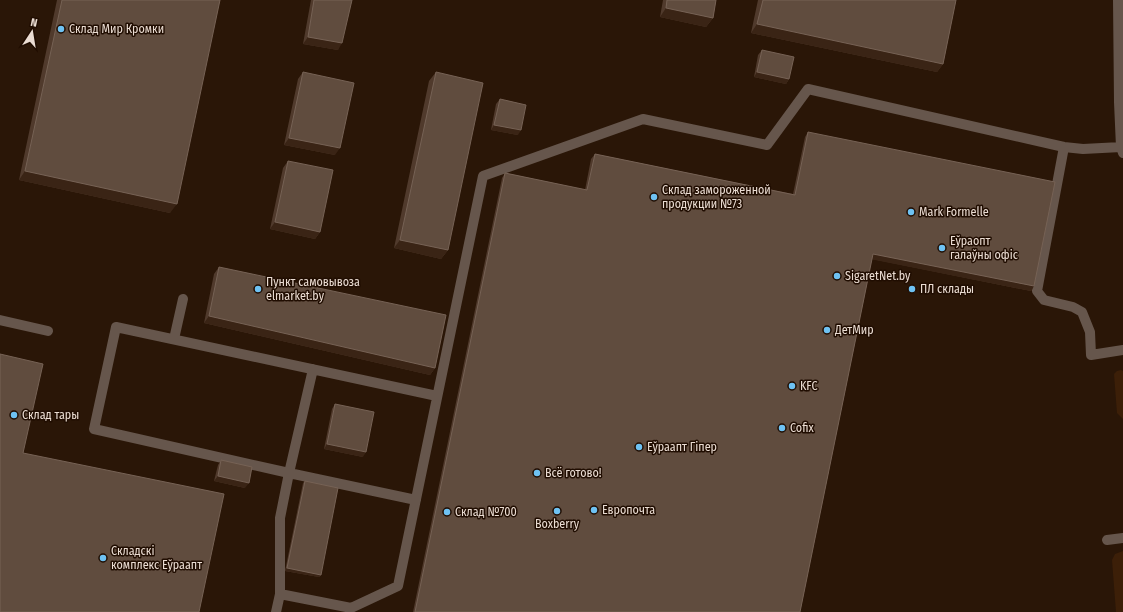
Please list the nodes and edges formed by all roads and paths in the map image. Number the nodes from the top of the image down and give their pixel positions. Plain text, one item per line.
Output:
1 (1118, 0) edge
2 (1064, 147) junction
3 (1122, 150) edge
4 (183, 300) dead end
5 (0, 320) edge
6 (48, 331) dead end
7 (174, 339) junction
8 (1123, 350) edge
9 (313, 369) junction
10 (437, 396) junction
11 (289, 473) junction
12 (416, 500) junction
13 (1123, 538) edge
14 (1107, 540) dead end
15 (280, 594) junction
16 (276, 612) edge

1 - 3 street
2 - 3 street
2 - 8 street
2 - 10 street
4 - 7 street
5 - 6 street
7 - 9 street
7 - 11 street
9 - 10 street
9 - 11 street
10 - 12 street
11 - 12 street
11 - 15 street
12 - 15 street
13 - 14 street
15 - 16 street

